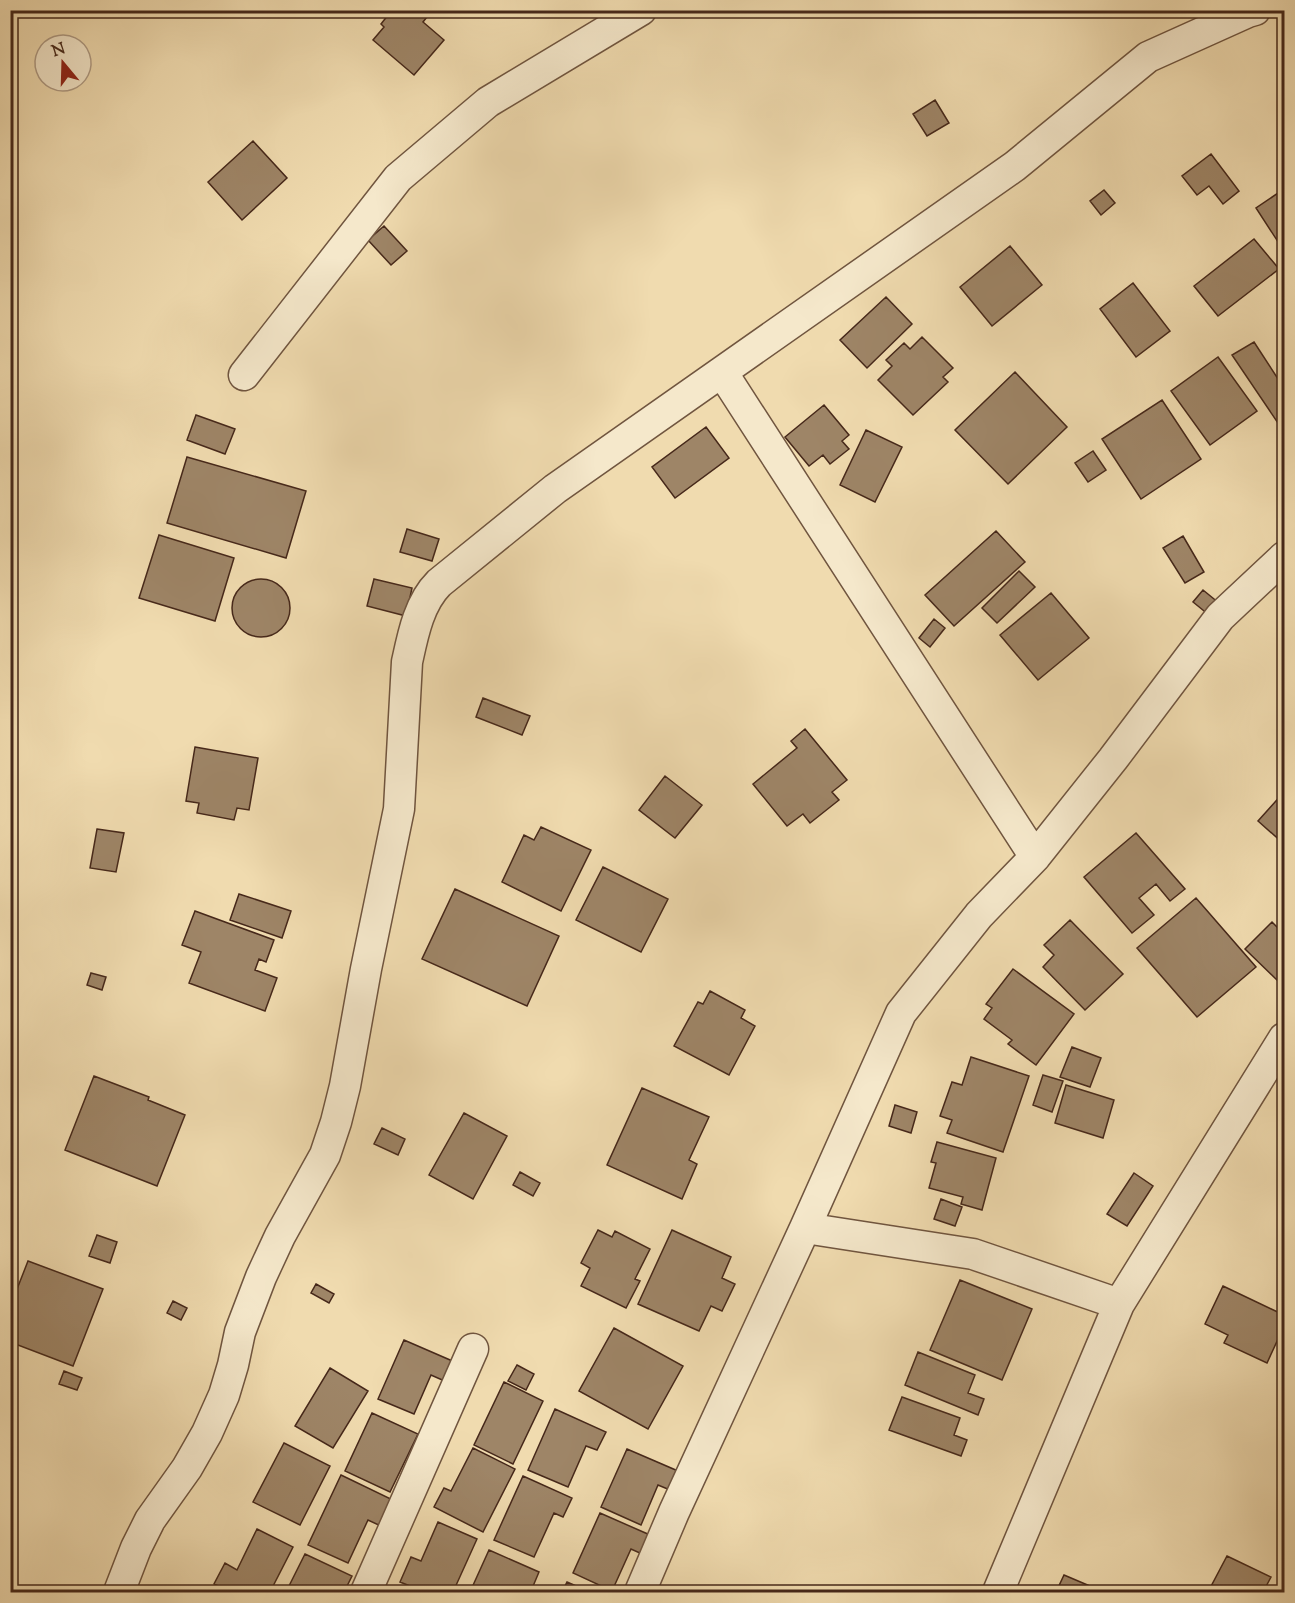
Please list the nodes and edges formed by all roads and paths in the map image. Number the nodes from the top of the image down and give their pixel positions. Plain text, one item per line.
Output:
1 (641, 10) edge
2 (1250, 11) edge
3 (722, 372) junction
4 (244, 375) dead end
5 (1284, 557) edge
6 (1035, 857) junction
7 (1284, 1038) edge
8 (805, 1228) junction
9 (1119, 1304) junction
10 (473, 1349) dead end
11 (119, 1593) edge
12 (366, 1593) edge
13 (640, 1593) edge
14 (998, 1593) edge

1 - 4 street
2 - 3 street
3 - 6 street
3 - 11 street
5 - 6 street
6 - 8 street
7 - 9 street
8 - 9 street
8 - 13 street
9 - 14 street
10 - 12 street

